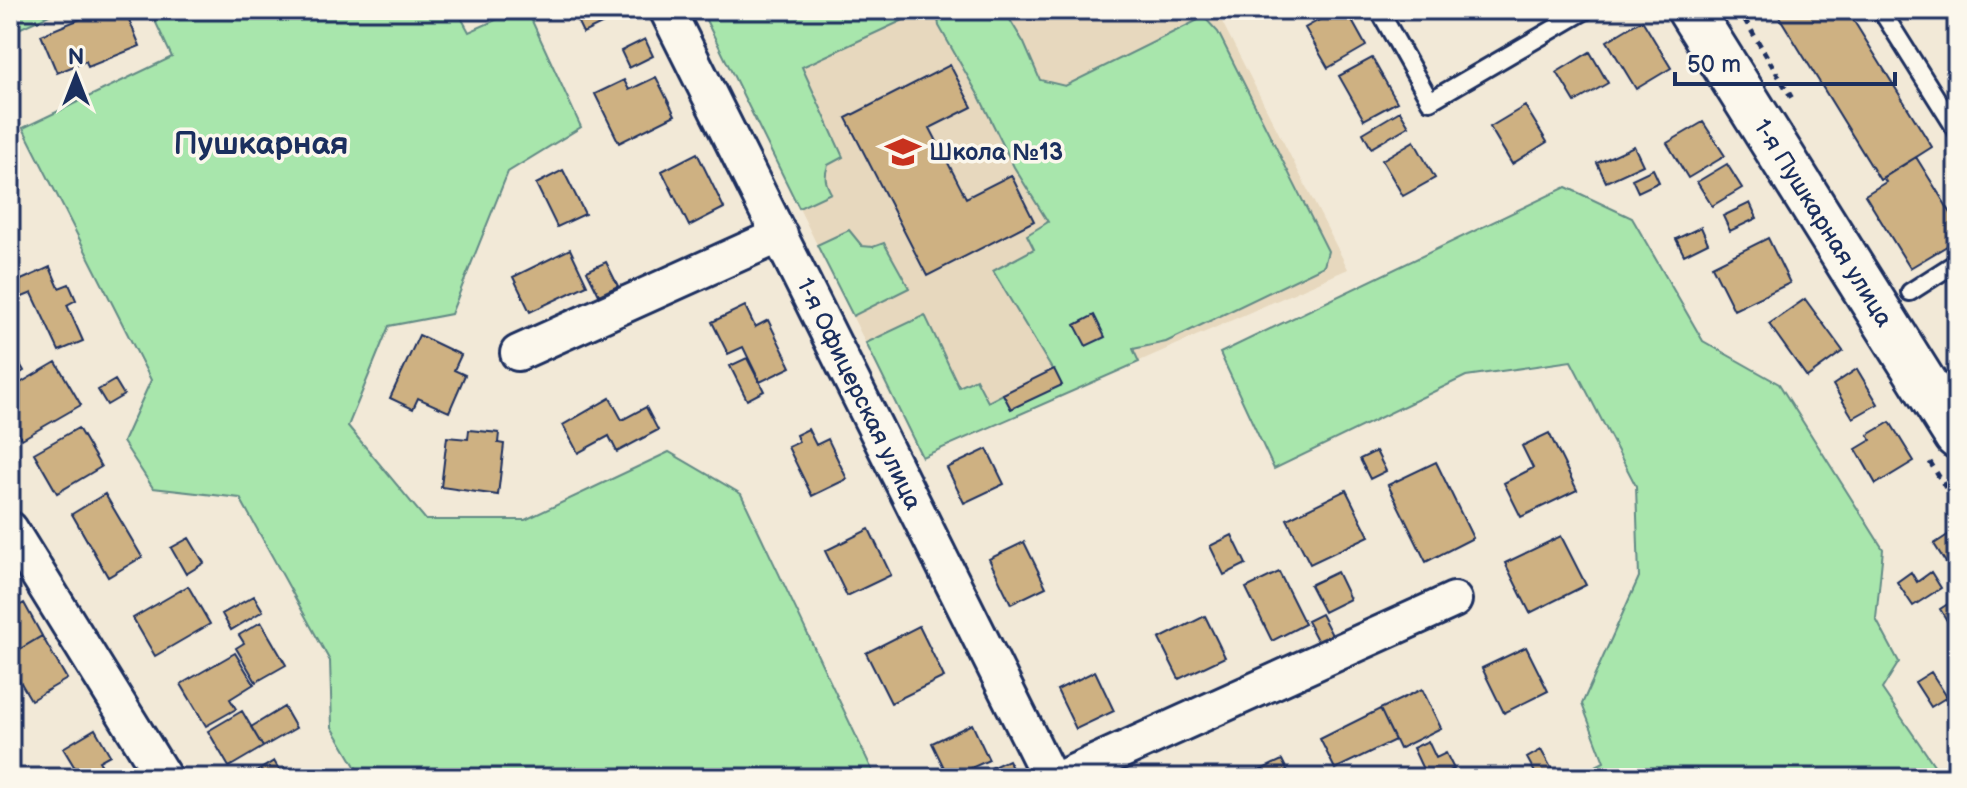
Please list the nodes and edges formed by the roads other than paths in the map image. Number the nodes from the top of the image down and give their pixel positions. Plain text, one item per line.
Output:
1 (667, 10) edge
2 (1379, 10) edge
3 (1586, 10) edge
4 (1690, 10) edge
5 (1881, 10) edge
6 (1957, 131) edge
7 (780, 235) junction
8 (1957, 262) edge
9 (1910, 292) dead end
10 (518, 353) dead end
11 (1957, 436) edge
12 (10, 529) edge
13 (1454, 600) dead end
14 (164, 778) edge
15 (1050, 778) edge
16 (1061, 778) edge

1 - 7 street, 1-я Офицерская улица
2 - 3 lane
4 - 11 main road, 1-я Пушкарная улица
5 - 6 lane
7 - 10 street
7 - 15 street, 1-я Офицерская улица
8 - 9 lane
12 - 14 street
13 - 16 street

